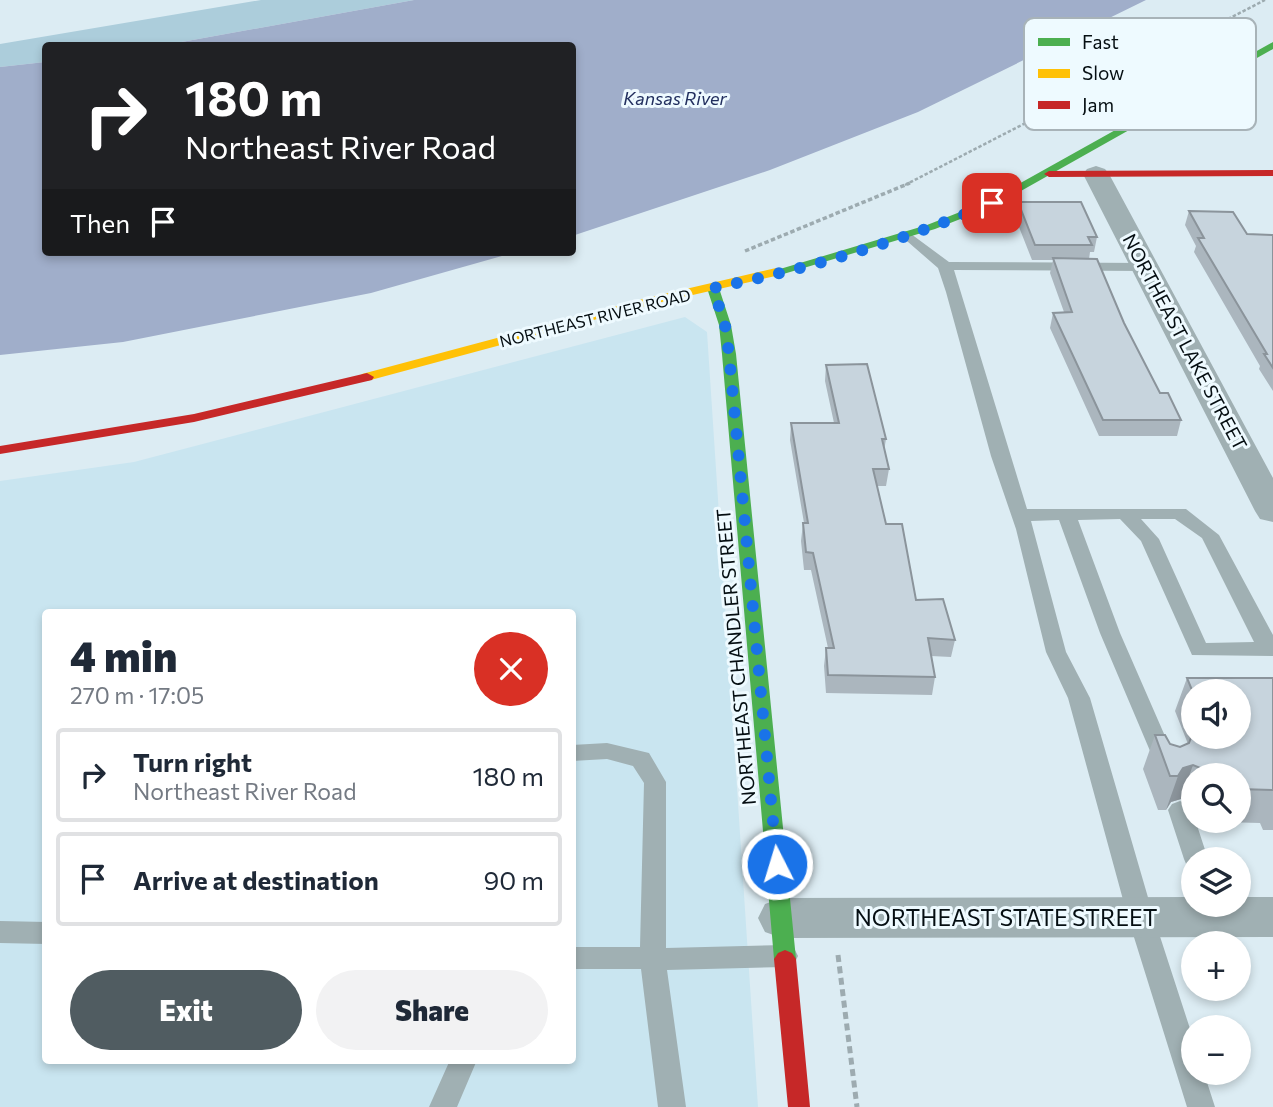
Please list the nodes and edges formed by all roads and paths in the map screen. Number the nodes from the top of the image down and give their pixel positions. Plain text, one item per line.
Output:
1 (1265, 0) edge
2 (1230, 18) edge
3 (1273, 44) edge
4 (1256, 54) edge
5 (1024, 125) edge
6 (1123, 130) edge
7 (1273, 173) edge
8 (1047, 174) junction
9 (1097, 174) junction
10 (907, 235) junction
11 (741, 253) dead end
12 (945, 266) junction
13 (1145, 267) junction
14 (713, 288) junction
15 (0, 450) edge
16 (1273, 511) edge
17 (1125, 513) junction
18 (1020, 515) junction
19 (1067, 516) junction
20 (1273, 644) edge
21 (1273, 649) edge
22 (576, 753) edge
23 (1167, 769) edge
24 (1180, 810) dead end
25 (1192, 847) edge
26 (1181, 914) edge
27 (1251, 915) edge
28 (1273, 917) edge
29 (1140, 918) junction
30 (0, 932) edge
31 (42, 933) edge
32 (783, 937) junction
33 (576, 958) edge
34 (653, 959) junction
35 (462, 1064) edge
36 (443, 1107) edge
37 (671, 1107) edge
38 (799, 1107) edge
39 (1201, 1107) edge

1 - 2 path
3 - 4 street, NORTHEAST RIVER ROAD
5 - 11 path
6 - 8 street, NORTHEAST RIVER ROAD
7 - 9 street
8 - 9 street
8 - 10 street, NORTHEAST RIVER ROAD
9 - 13 street, NORTHEAST LAKE STREET
10 - 12 lane
10 - 14 street, NORTHEAST RIVER ROAD
12 - 13 lane
12 - 18 lane
13 - 16 street, NORTHEAST LAKE STREET
14 - 15 street, NORTHEAST RIVER ROAD
14 - 32 street, NORTHEAST CHANDLER STREET
17 - 19 lane
17 - 20 lane
17 - 21 lane
18 - 19 lane
18 - 29 lane
19 - 23 lane
22 - 34 lane
24 - 25 lane
26 - 29 street, NORTHEAST STATE STREET
27 - 28 street, NORTHEAST STATE STREET
29 - 32 street, NORTHEAST STATE STREET
29 - 39 lane
30 - 31 lane
32 - 34 lane
32 - 38 street, NORTHEAST CHANDLER STREET
33 - 34 lane
34 - 37 lane
35 - 36 lane

